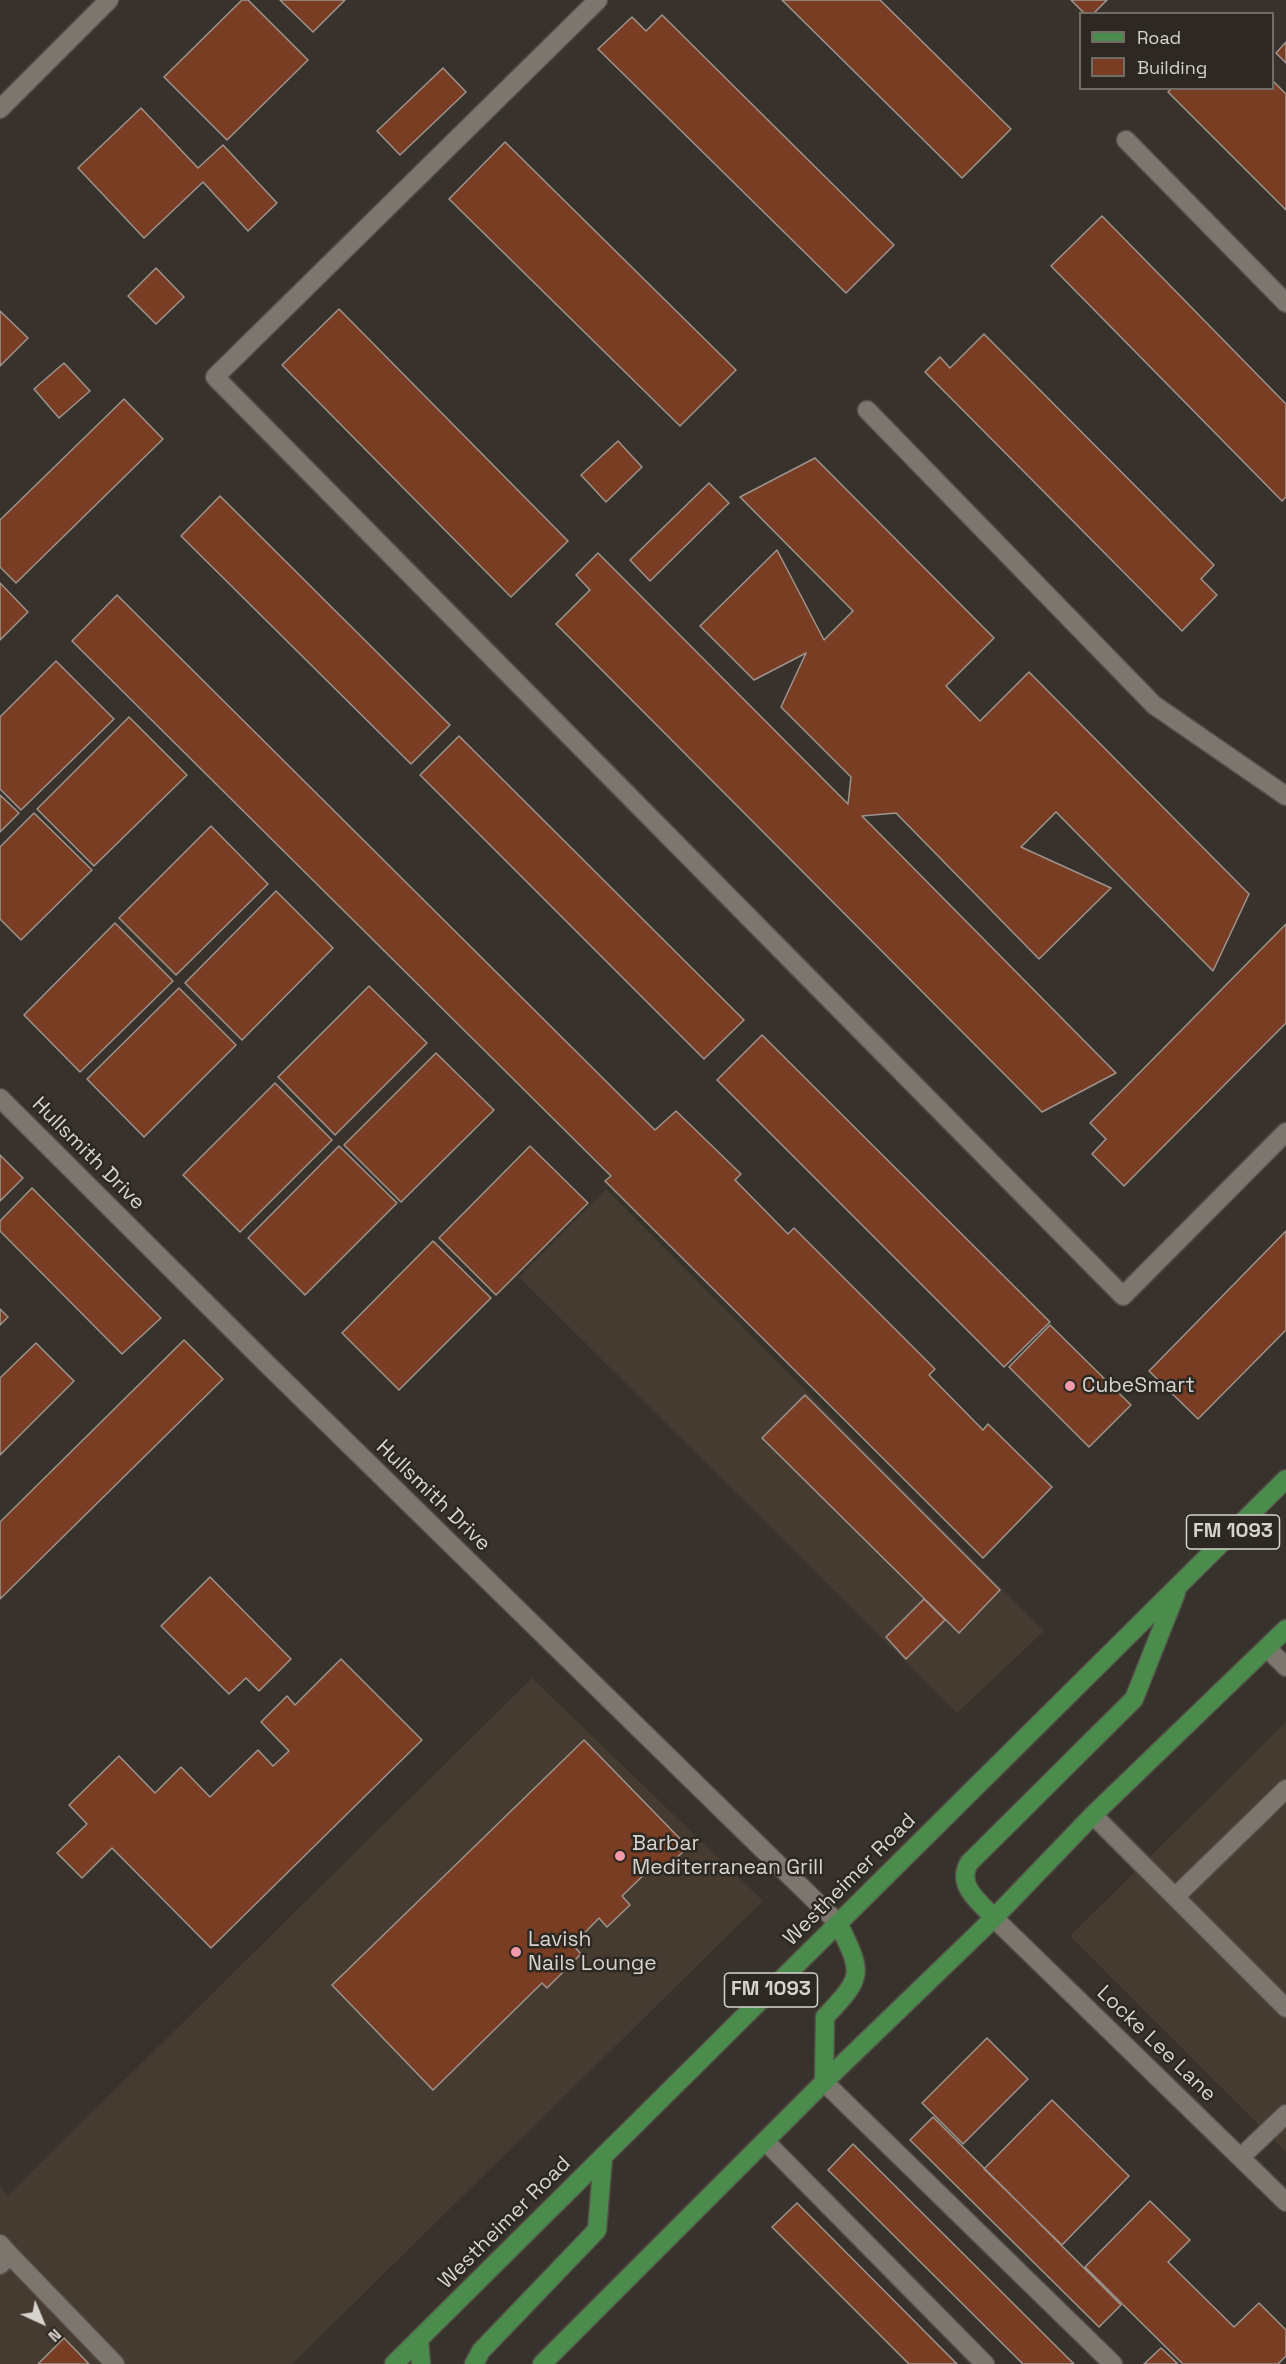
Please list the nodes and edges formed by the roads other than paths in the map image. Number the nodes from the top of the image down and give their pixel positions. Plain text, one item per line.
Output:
1 (109, 0) edge
2 (598, 0) edge
3 (0, 109) edge
4 (1126, 140) dead end
5 (1286, 303) edge
6 (867, 410) dead end
7 (1286, 796) edge
8 (0, 1098) edge
9 (1286, 1132) edge
10 (1286, 1479) edge
11 (1179, 1585) junction
12 (1286, 1629) edge
13 (1267, 1648) junction
14 (1286, 1667) edge
15 (1286, 1789) edge
16 (1093, 1815) junction
17 (1175, 1898) junction
18 (994, 1918) junction
19 (838, 1923) junction
20 (1286, 2008) edge
21 (824, 2082) junction
22 (1286, 2114) edge
23 (766, 2142) junction
24 (1241, 2157) junction
25 (603, 2158) junction
26 (1286, 2202) edge
27 (3, 2255) edge
28 (419, 2340) junction
29 (115, 2364) edge
30 (394, 2364) edge
31 (421, 2364) edge
32 (474, 2364) edge
33 (542, 2364) edge
34 (985, 2364) edge
35 (1113, 2364) edge

1 - 3 street
2 - 9 street
4 - 5 street
6 - 7 street
8 - 19 street, Hullsmith Drive
10 - 11 main road, Westheimer Road / FM 1093
11 - 18 main road
11 - 19 main road, Westheimer Road / FM 1093
12 - 13 main road
13 - 14 street
13 - 16 main road
15 - 17 street
16 - 17 street
16 - 18 main road
17 - 20 street
18 - 21 main road
18 - 24 street, Locke Lee Lane
19 - 21 main road
19 - 25 main road, Westheimer Road / FM 1093
21 - 23 main road
21 - 35 street
22 - 24 street
23 - 33 main road
23 - 34 street
24 - 26 street, Locke Lee Lane
25 - 28 main road, Westheimer Road / FM 1093
25 - 32 main road
27 - 29 street
28 - 30 main road, Westheimer Road / FM 1093
28 - 31 main road

